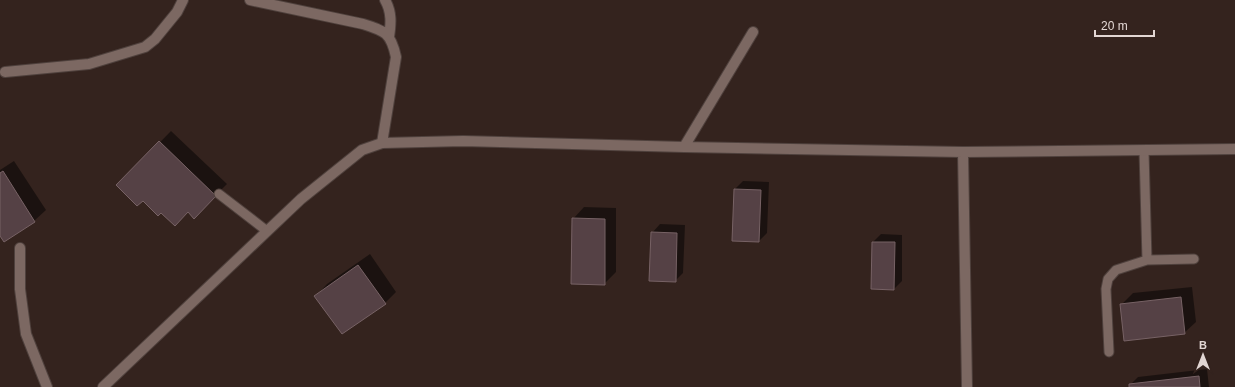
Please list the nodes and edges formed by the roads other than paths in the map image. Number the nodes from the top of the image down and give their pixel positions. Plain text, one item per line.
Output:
1 (183, 0) edge
2 (250, 0) edge
3 (388, 2) edge
4 (752, 32) dead end
5 (389, 36) junction
6 (5, 72) dead end
7 (382, 143) junction
8 (684, 147) junction
9 (1235, 149) edge
10 (1144, 151) junction
11 (963, 152) junction
12 (218, 194) dead end
13 (267, 231) junction
14 (20, 248) dead end
15 (1194, 259) dead end
16 (1148, 260) junction
17 (1109, 352) dead end
18 (47, 387) edge
19 (103, 387) edge
20 (967, 387) edge

1 - 6 street
2 - 5 street
3 - 5 street
4 - 8 street
5 - 7 street
7 - 8 street
7 - 13 street
8 - 11 street
9 - 10 street
10 - 11 street
10 - 16 lane
11 - 20 street
12 - 13 lane
13 - 19 street
14 - 18 street
15 - 16 lane
16 - 17 lane

